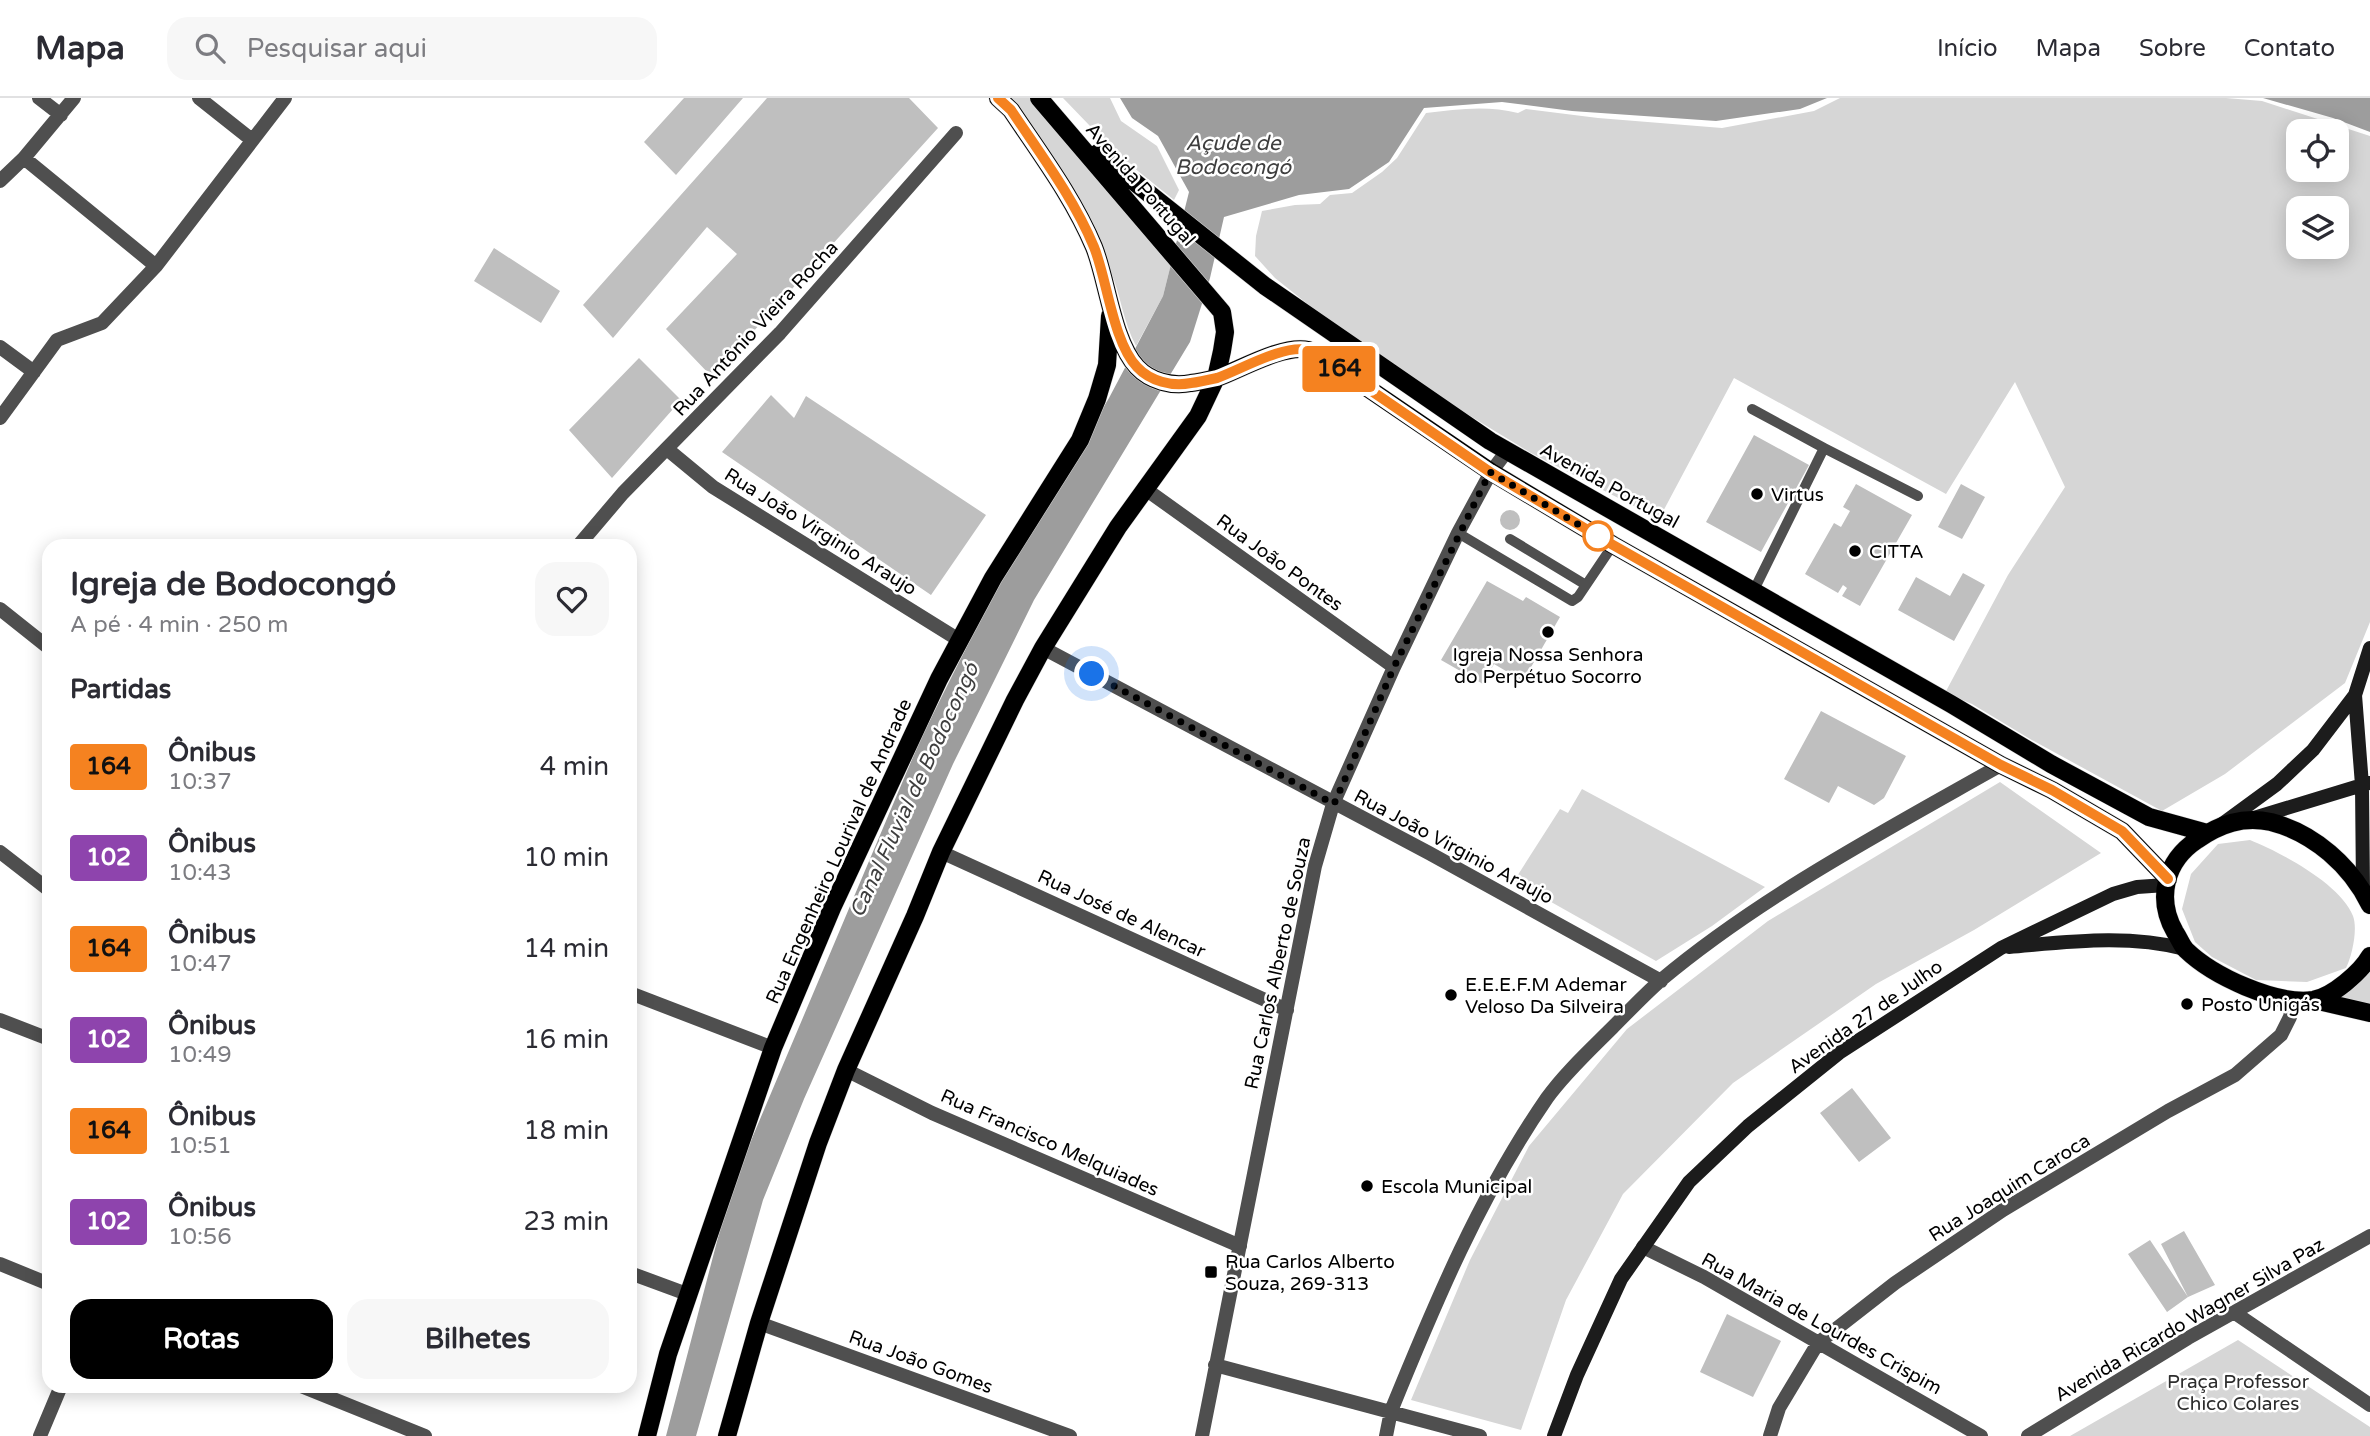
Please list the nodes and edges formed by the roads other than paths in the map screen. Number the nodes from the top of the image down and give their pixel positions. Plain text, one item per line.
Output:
1 (39, 98) edge
2 (74, 98) edge
3 (199, 98) edge
4 (285, 98) edge
5 (998, 98) edge
6 (1039, 98) edge
7 (61, 115) junction
8 (956, 133) dead end
9 (252, 140) junction
10 (24, 158) junction
11 (0, 181) edge
12 (156, 266) junction
13 (1110, 306) junction
14 (0, 347) edge
15 (34, 372) junction
16 (1216, 378) junction
17 (1752, 409) dead end
18 (0, 418) edge
19 (1824, 448) junction
20 (667, 449) junction
21 (1507, 451) junction
22 (1490, 472) junction
23 (1144, 488) junction
24 (1919, 496) dead end
25 (1458, 533) junction
26 (584, 539) edge
27 (1510, 539) dead end
28 (1613, 545) junction
29 (1586, 586) junction
30 (1754, 590) junction
31 (0, 609) edge
32 (959, 640) junction
33 (42, 642) edge
34 (1043, 648) junction
35 (2370, 648) edge
36 (1394, 667) junction
37 (2355, 695) junction
38 (2357, 718) junction
39 (2370, 730) edge
40 (2001, 765) junction
41 (2366, 784) edge
42 (1334, 804) junction
43 (2254, 818) junction
44 (2213, 829) junction
45 (0, 852) edge
46 (941, 852) junction
47 (2167, 882) junction
48 (42, 885) edge
49 (2366, 897) edge
50 (2001, 948) junction
51 (2185, 949) junction
52 (2370, 956) edge
53 (1661, 981) junction
54 (637, 996) edge
55 (2294, 999) junction
56 (2314, 1000) junction
57 (1287, 1010) junction
58 (2370, 1013) edge
59 (0, 1020) edge
60 (42, 1036) edge
61 (773, 1048) junction
62 (846, 1070) junction
63 (2370, 1236) edge
64 (1240, 1246) junction
65 (1643, 1247) junction
66 (0, 1264) edge
67 (637, 1276) edge
68 (42, 1281) edge
69 (687, 1294) junction
70 (2235, 1313) junction
71 (759, 1323) junction
72 (1818, 1343) junction
73 (1215, 1365) junction
74 (58, 1393) edge
75 (318, 1393) edge
76 (2370, 1405) edge
77 (1391, 1411) junction
78 (40, 1436) edge
79 (425, 1436) edge
80 (647, 1436) edge
81 (727, 1436) edge
82 (1069, 1436) edge
83 (1202, 1436) edge
84 (1386, 1436) edge
85 (1480, 1436) edge
86 (1555, 1436) edge
87 (1770, 1436) edge
88 (1981, 1436) edge
89 (2028, 1436) edge

1 - 7 street
2 - 7 street
3 - 9 street
4 - 9 street
5 - 13 main road
6 - 16 main road, Avenida Portugal
6 - 21 main road, Avenida Portugal
7 - 10 street
8 - 20 street, Rua Antônio Vieira Rocha
9 - 12 street
10 - 11 street
10 - 12 street
12 - 15 street
13 - 16 main road
13 - 32 main road, Rua Engenheiro Lourival de Andrade
14 - 15 street
15 - 18 street
16 - 22 main road
16 - 23 main road
17 - 19 lane
19 - 24 lane
19 - 30 lane
20 - 26 street, Rua Antônio Vieira Rocha
20 - 32 street, Rua João Virginio Araujo
21 - 22 street, Rua Carlos Alberto de Souza
21 - 30 main road, Avenida Portugal
22 - 25 street, Rua Carlos Alberto de Souza
22 - 28 main road
23 - 34 main road
23 - 36 street, Rua João Pontes
25 - 29 lane
25 - 36 street, Rua Carlos Alberto de Souza
27 - 29 lane
28 - 29 lane
28 - 40 main road
30 - 44 main road, Avenida Portugal
31 - 33 street
32 - 61 main road, Rua Engenheiro Lourival de Andrade
34 - 42 street, Rua João Virginio Araujo
34 - 46 main road
35 - 37 main road
36 - 42 street, Rua Carlos Alberto de Souza
37 - 38 main road
37 - 44 main road
38 - 39 main road
38 - 41 main road
40 - 47 main road
40 - 53 street
41 - 43 main road
41 - 49 main road
42 - 53 street, Rua João Virginio Araujo
42 - 57 street, Rua Carlos Alberto de Souza
43 - 44 main road
43 - 49 main road
44 - 47 main road
45 - 48 street
46 - 57 street, Rua José de Alencar
46 - 62 main road
47 - 50 main road, Avenida 27 de Julho
47 - 51 main road
50 - 51 main road, Avenida 27 de Julho
50 - 65 main road, Avenida 27 de Julho
51 - 55 main road
52 - 56 main road
53 - 77 street
54 - 61 street
55 - 56 main road
55 - 72 street, Rua Joaquim Caroca
56 - 58 main road
57 - 64 street, Rua Carlos Alberto de Souza
59 - 60 street
61 - 69 main road, Rua Engenheiro Lourival de Andrade
62 - 64 street, Rua Francisco Melquiades
62 - 71 main road
63 - 70 street, Avenida Ricardo Wagner Silva Paz
64 - 73 street, Rua Carlos Alberto de Souza
65 - 72 street, Rua Maria de Lourdes Crispim
65 - 86 main road, Avenida 27 de Julho
66 - 68 street
67 - 69 street
69 - 80 main road, Rua Engenheiro Lourival de Andrade
70 - 76 street
70 - 89 street, Avenida Ricardo Wagner Silva Paz
71 - 81 main road
71 - 82 street, Rua João Gomes
72 - 87 street, Rua Joaquim Caroca
72 - 88 street, Rua Maria de Lourdes Crispim
73 - 77 street
73 - 83 street, Rua Carlos Alberto de Souza
74 - 78 street
75 - 79 street
77 - 84 street
77 - 85 street

